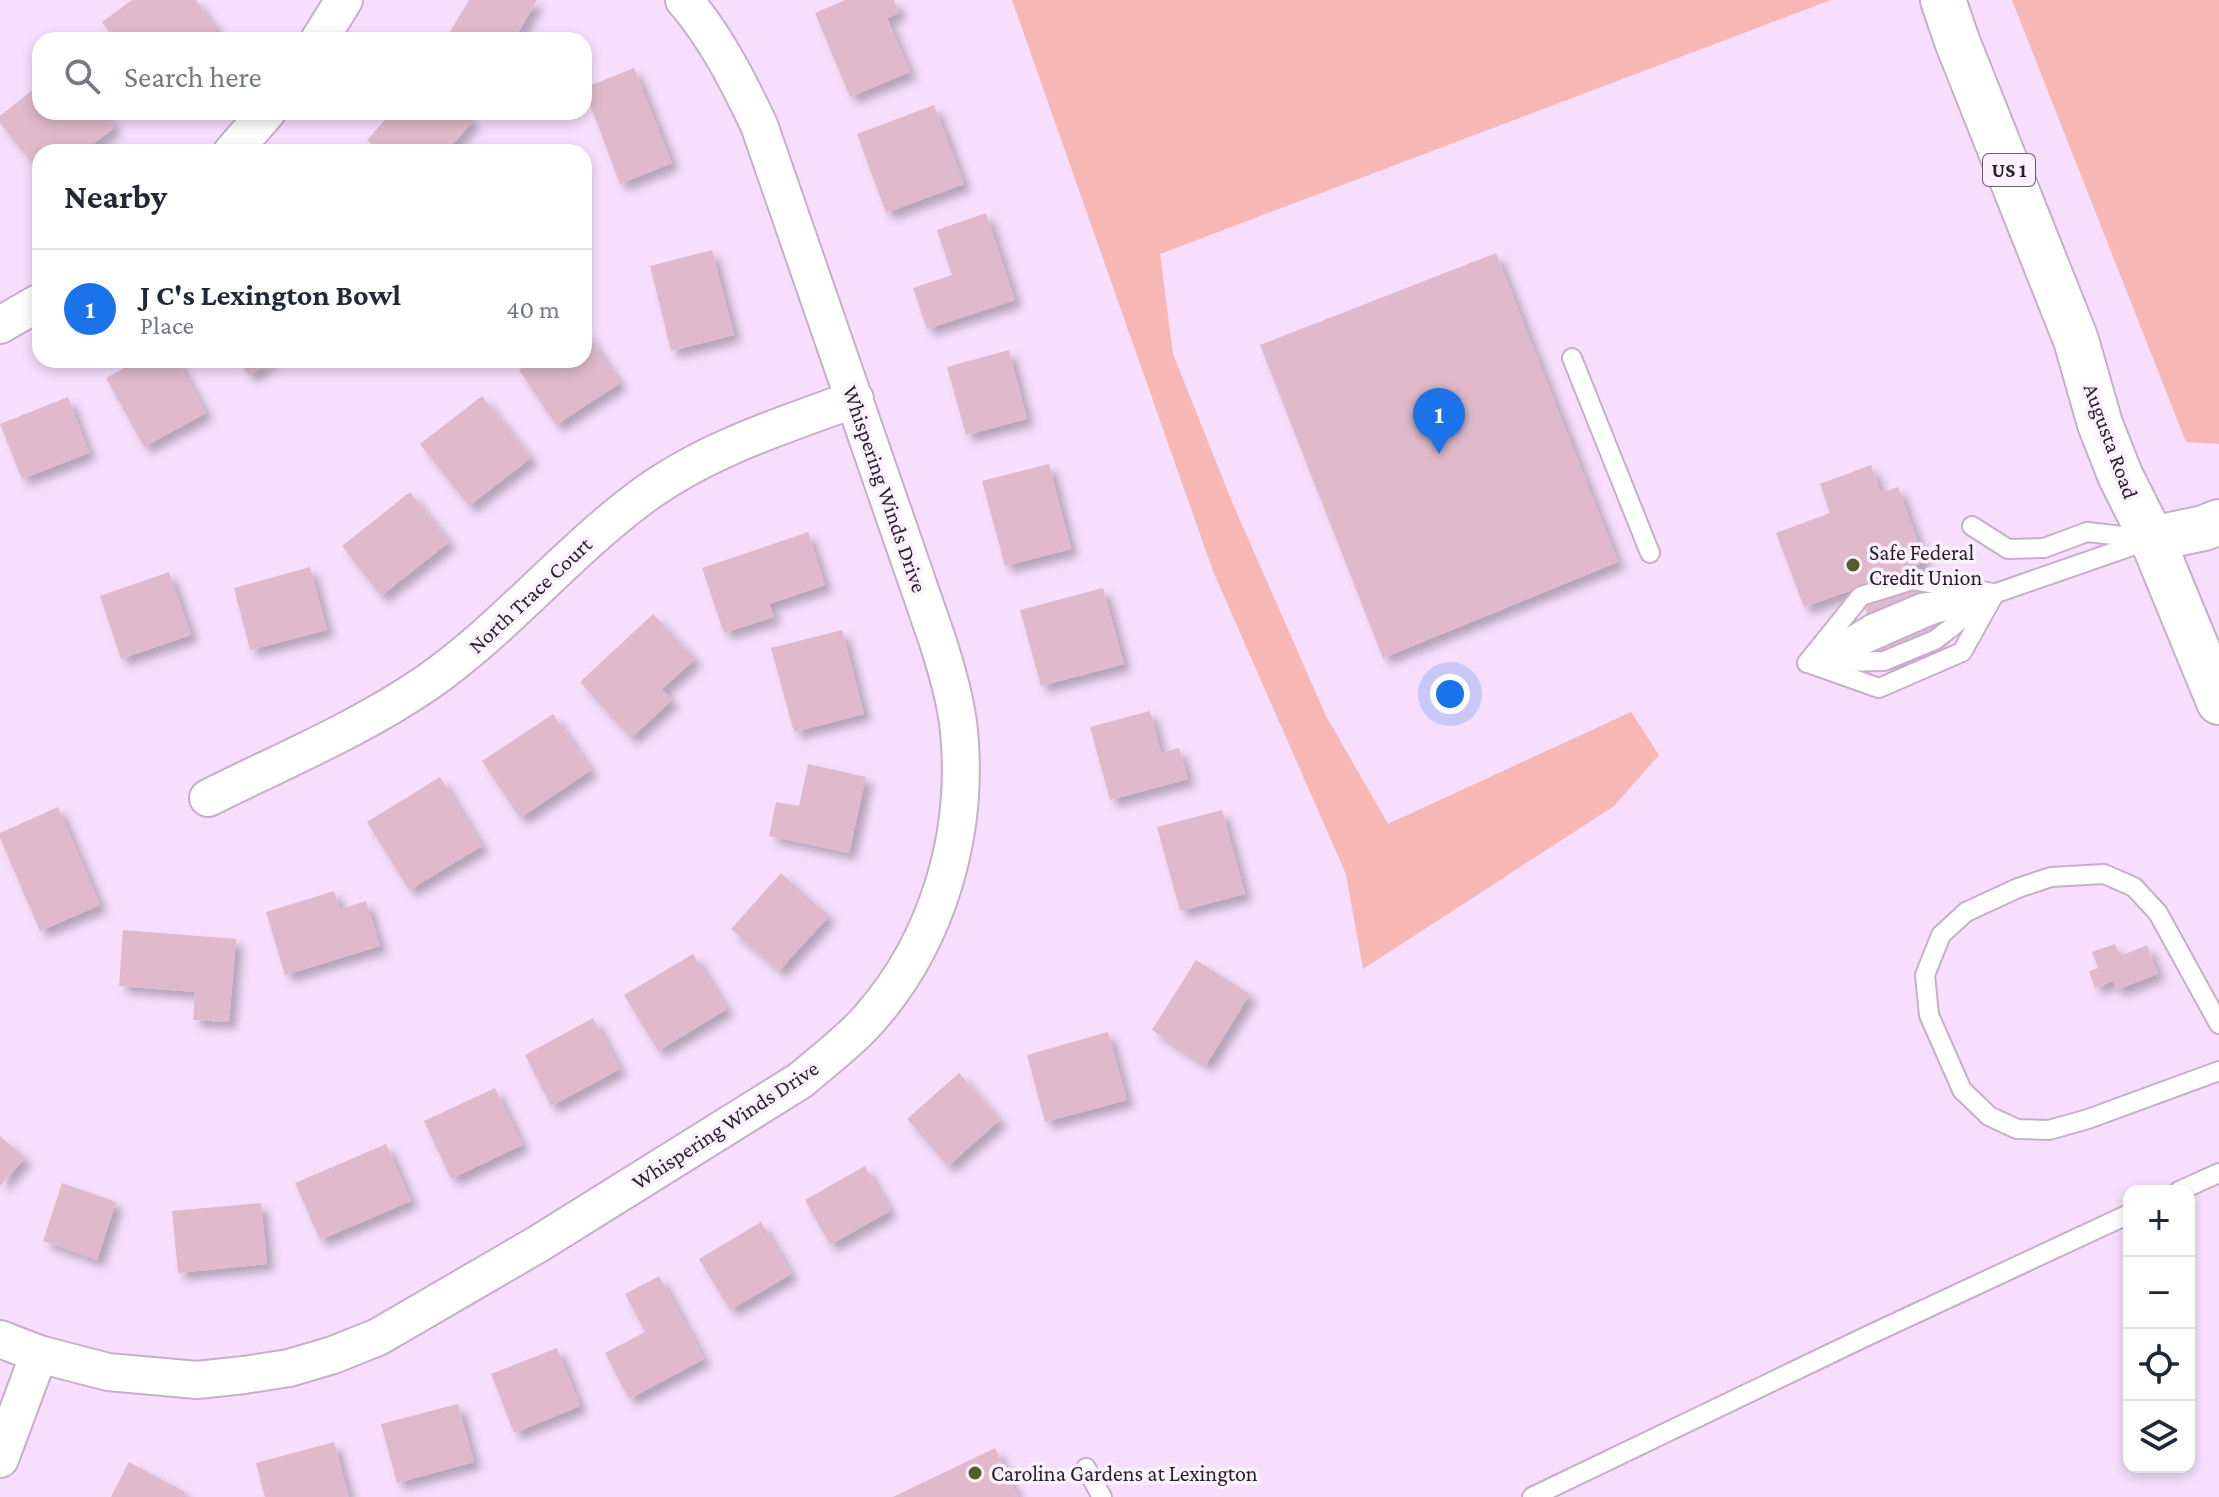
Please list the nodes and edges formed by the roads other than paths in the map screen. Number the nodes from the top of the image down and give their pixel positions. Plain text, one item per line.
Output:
1 (344, 0) edge
2 (684, 0) edge
3 (1943, 0) edge
4 (324, 32) edge
5 (260, 120) edge
6 (239, 144) edge
7 (32, 307) edge
8 (0, 325) edge
9 (1572, 358) dead end
10 (855, 399) junction
11 (2219, 522) edge
12 (1972, 526) dead end
13 (2152, 539) junction
14 (1650, 553) dead end
15 (1995, 593) junction
16 (1807, 663) junction
17 (2219, 702) edge
18 (208, 798) dead end
19 (2219, 1024) edge
20 (2219, 1071) edge
21 (2219, 1173) edge
22 (2192, 1185) edge
23 (2123, 1217) edge
24 (0, 1339) edge
25 (39, 1354) junction
26 (0, 1459) edge
27 (1086, 1468) dead end
28 (1102, 1497) edge
29 (1532, 1497) edge

1 - 4 street
2 - 10 street, Whispering Winds Drive
3 - 13 main road, Augusta Road / US 1
5 - 6 street
7 - 8 street
9 - 14 lane
10 - 18 street, North Trace Court
10 - 25 street, Whispering Winds Drive
11 - 13 main road
12 - 13 lane
13 - 15 lane
13 - 17 main road, Augusta Road / US 1
15 - 16 lane
15 - 16 lane
15 - 16 lane
15 - 16 lane
19 - 20 lane
21 - 22 lane
23 - 29 lane
24 - 25 street, Whispering Winds Drive
25 - 26 street
27 - 28 lane

